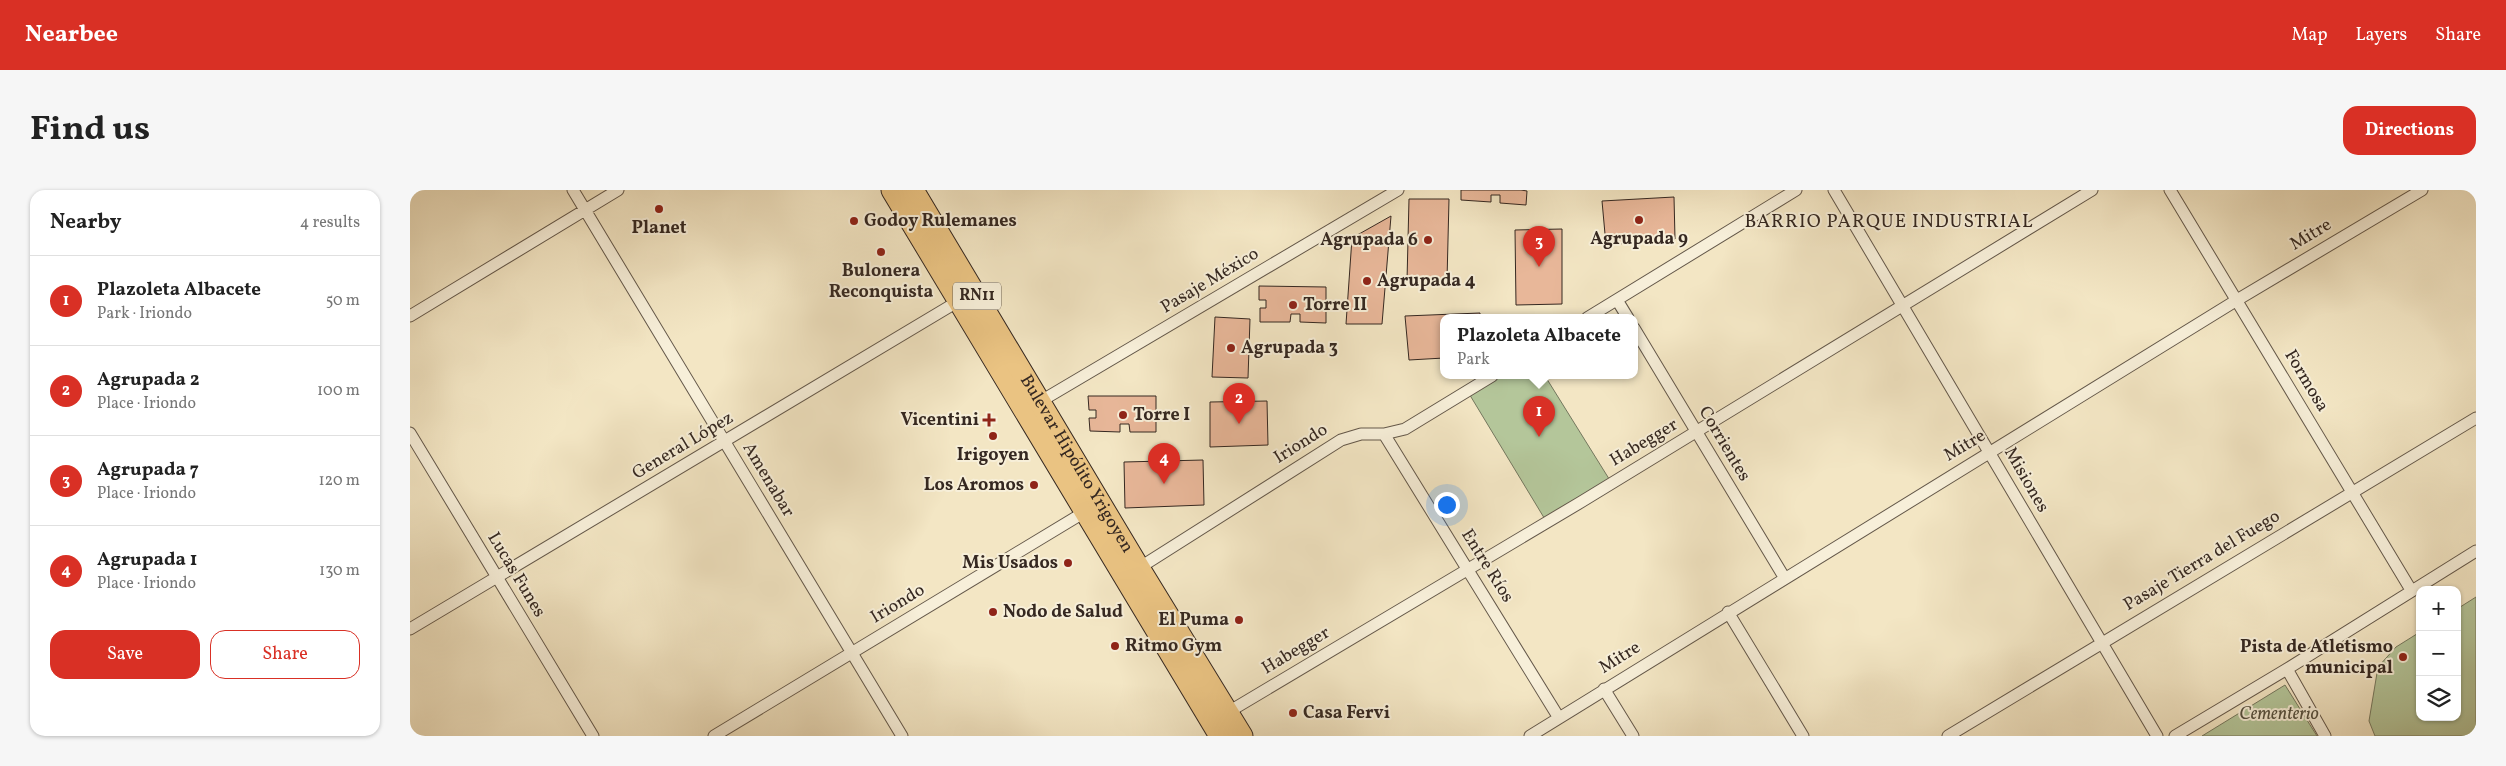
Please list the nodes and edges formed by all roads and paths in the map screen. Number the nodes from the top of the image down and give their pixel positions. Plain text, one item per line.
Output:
1 (573, 190) edge
2 (618, 190) edge
3 (892, 190) edge
4 (913, 190) edge
5 (1398, 190) edge
6 (1796, 190) edge
7 (1834, 190) edge
8 (2092, 190) edge
9 (2170, 190) edge
10 (2422, 190) edge
11 (585, 210) junction
12 (966, 297) junction
13 (1617, 300) junction
14 (2236, 300) junction
15 (1903, 306) junction
16 (1593, 314) edge
17 (1626, 314) edge
18 (410, 316) edge
19 (1638, 335) edge
20 (1487, 379) edge
21 (1041, 401) junction
22 (2476, 418) edge
23 (1696, 431) junction
24 (410, 433) edge
25 (1384, 434) junction
26 (724, 442) junction
27 (1989, 452) junction
28 (2352, 491) junction
29 (1093, 507) junction
30 (2476, 550) edge
31 (1139, 568) junction
32 (1468, 568) junction
33 (497, 577) junction
34 (1784, 577) junction
35 (2411, 590) junction
36 (1728, 612) junction
37 (410, 629) edge
38 (2102, 643) junction
39 (852, 652) junction
40 (2287, 670) junction
41 (1604, 689) junction
42 (1559, 718) junction
43 (1220, 724) edge
44 (593, 736) edge
45 (714, 736) edge
46 (902, 736) edge
47 (1242, 736) edge
48 (1530, 736) edge
49 (1633, 736) edge
50 (1803, 736) edge
51 (1948, 736) edge
52 (2158, 736) edge
53 (2175, 736) edge
54 (2325, 736) edge

1 - 11 street, Amenabar
2 - 11 street
3 - 12 highway, Bulevar Hipólito Yrigoyen / RN11
4 - 12 highway, Bulevar Hipólito Yrigoyen / RN11
5 - 21 street, Pasaje México
6 - 13 street
7 - 15 street, Misiones
8 - 15 street, Habegger
9 - 14 street, Formosa
10 - 14 street, Mitre
11 - 18 street
11 - 26 street, Amenabar
12 - 21 highway, Bulevar Hipólito Yrigoyen / RN11
12 - 26 street, General López
12 - 29 highway, Bulevar Hipólito Yrigoyen / RN11
13 - 16 street
13 - 17 street
14 - 27 street, Mitre
14 - 28 street, Formosa
15 - 23 street, Habegger
15 - 27 street, Misiones
19 - 23 street, Corrientes
20 - 25 street, Iriondo
21 - 29 highway, Bulevar Hipólito Yrigoyen / RN11
22 - 28 street, Pasaje Tierra del Fuego
23 - 32 street, Habegger
23 - 34 street, Corrientes
24 - 33 street, Lucas Funes
25 - 31 street, Iriondo
25 - 32 street, Entre Ríos
26 - 33 street, General López
26 - 39 street, Amenabar
27 - 34 street, Mitre
27 - 38 street, Misiones
28 - 35 street, Formosa
28 - 38 street, Pasaje Tierra del Fuego
29 - 31 highway, Bulevar Hipólito Yrigoyen / RN11
29 - 39 street, Iriondo
29 - 43 highway, Bulevar Hipólito Yrigoyen / RN11
30 - 35 street
31 - 43 highway, Bulevar Hipólito Yrigoyen / RN11
32 - 42 street, Entre Ríos
32 - 43 street, Habegger
33 - 37 street, General López
33 - 44 street, Lucas Funes
34 - 36 street, Mitre
35 - 40 street
36 - 41 street, Mitre
36 - 50 street
38 - 51 street, Pasaje Tierra del Fuego
38 - 52 street, Misiones
39 - 45 street, Iriondo
39 - 46 street, Amenabar
40 - 53 street
40 - 54 street
41 - 42 street, Mitre
41 - 49 street
42 - 48 street, Mitre
43 - 47 highway, Bulevar Hipólito Yrigoyen / RN11

